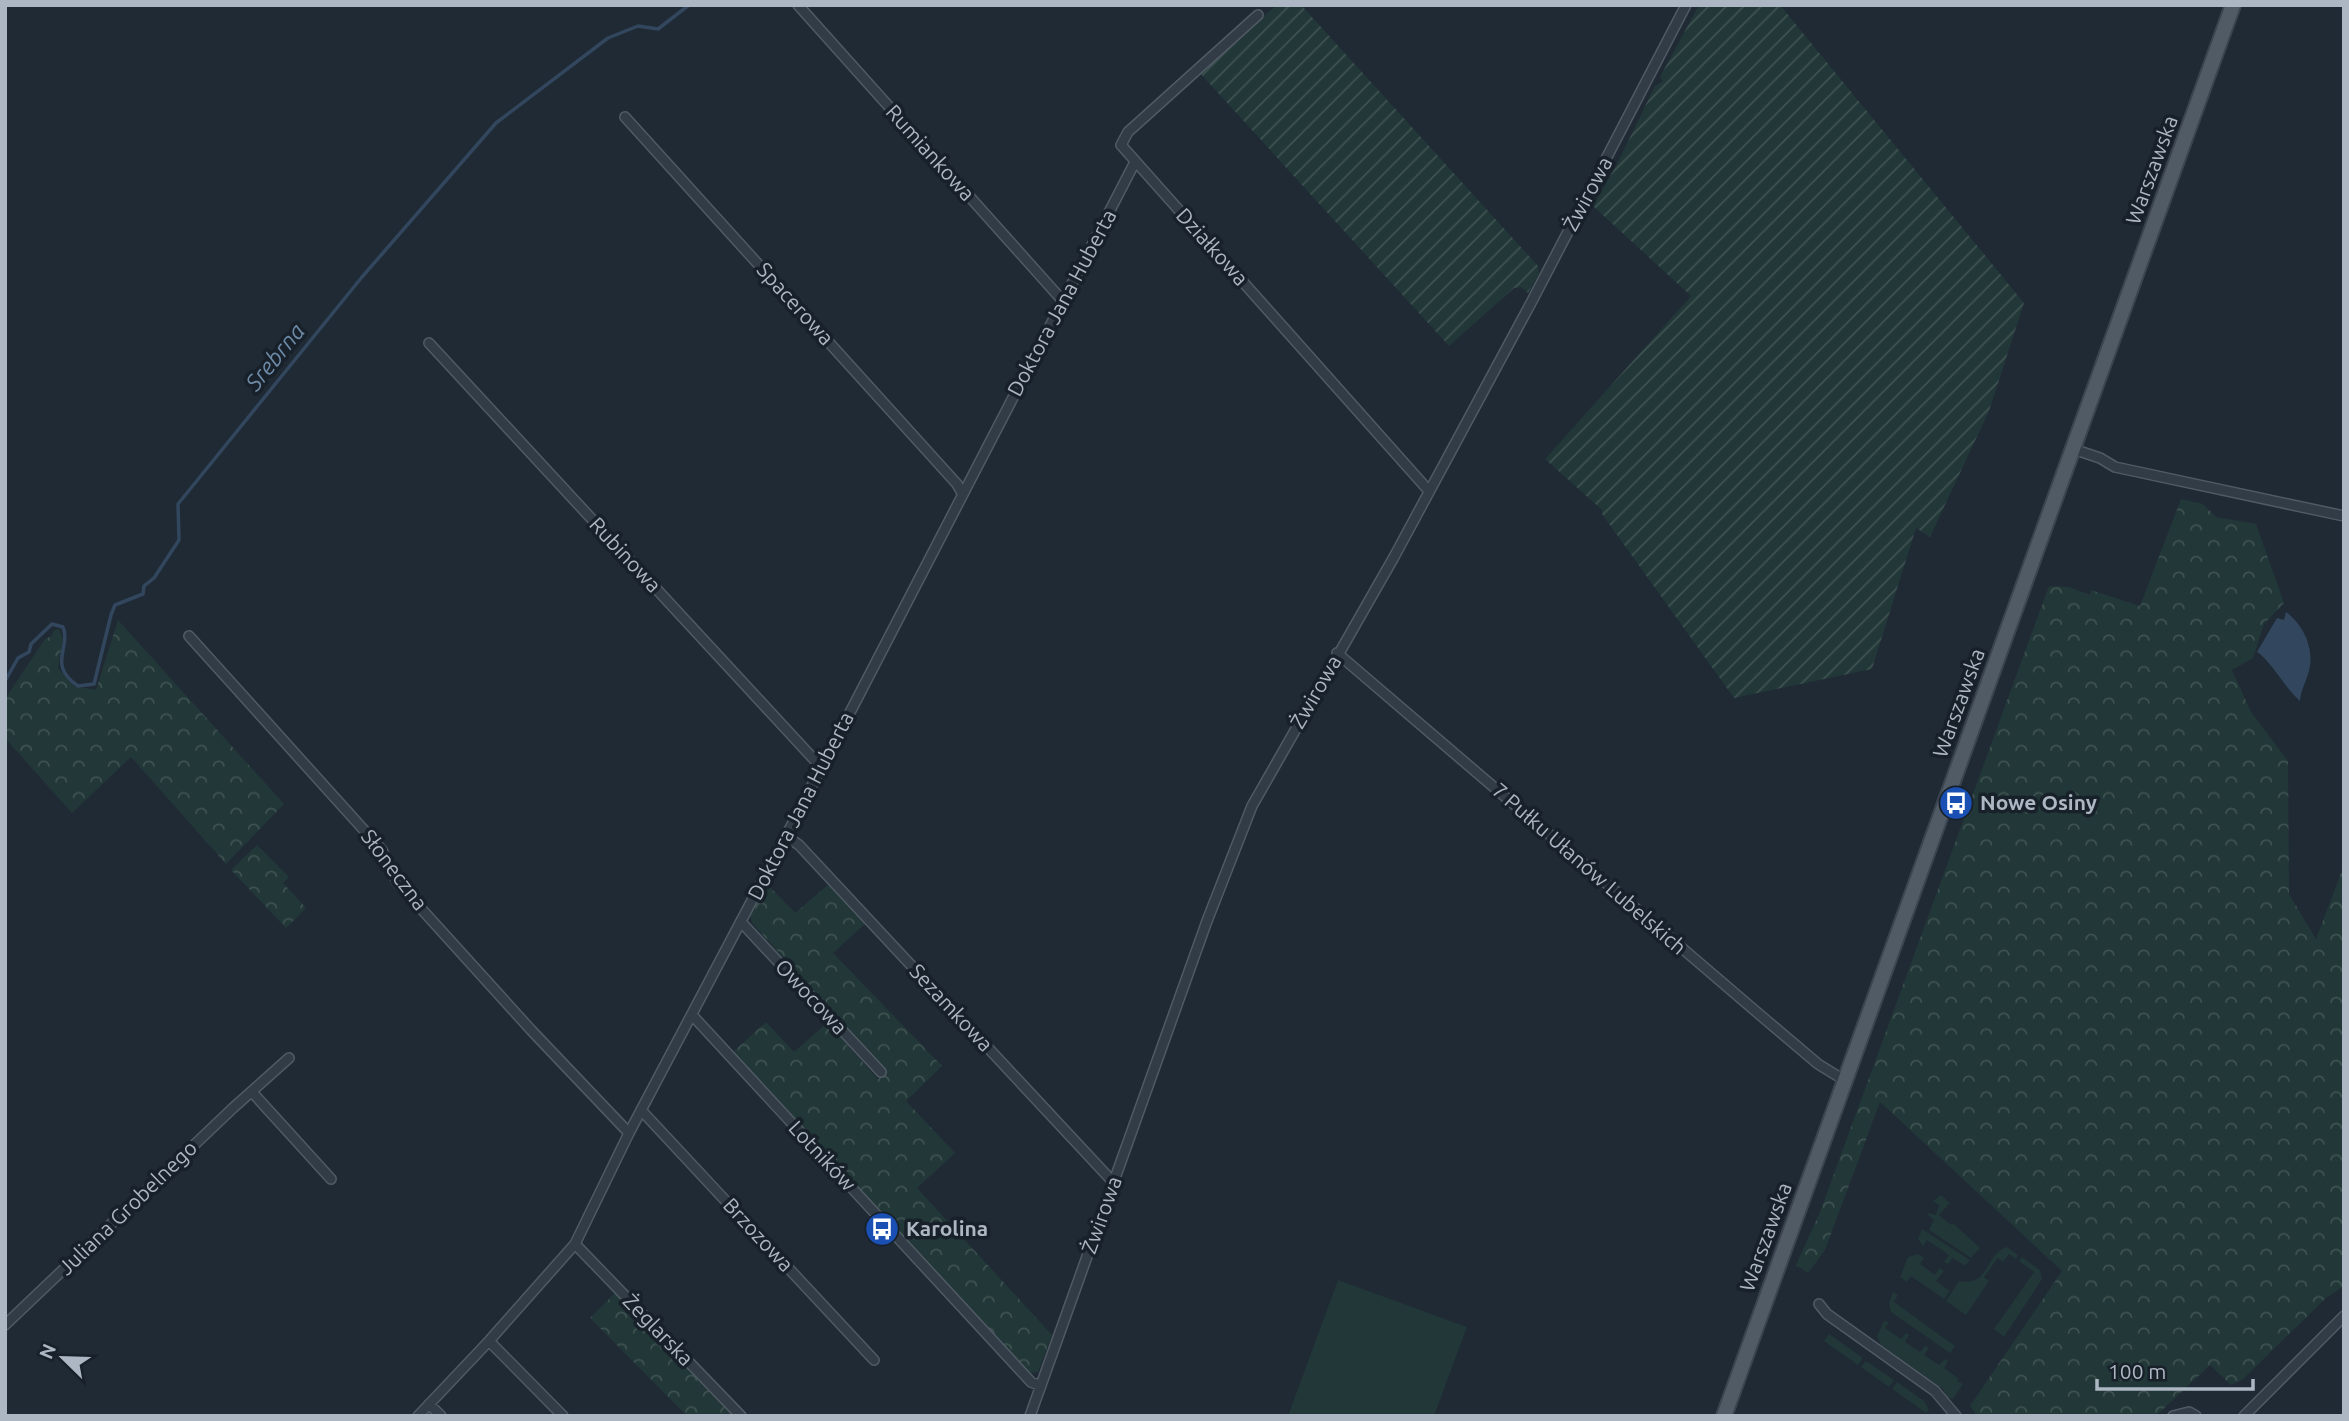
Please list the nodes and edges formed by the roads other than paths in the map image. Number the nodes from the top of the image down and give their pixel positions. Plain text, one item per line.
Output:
1 (797, 5) edge
2 (1686, 5) edge
3 (2233, 5) edge
4 (1258, 15) dead end
5 (625, 117) dead end
6 (1135, 162) junction
7 (1062, 300) junction
8 (429, 343) dead end
9 (2073, 449) junction
10 (1429, 491) junction
11 (962, 493) junction
12 (2344, 516) edge
13 (189, 636) dead end
14 (1337, 653) junction
15 (821, 767) junction
16 (786, 836) junction
17 (741, 922) junction
18 (692, 1015) junction
19 (289, 1058) dead end
20 (881, 1072) dead end
21 (1844, 1080) junction
22 (252, 1092) junction
23 (641, 1110) junction
24 (629, 1133) junction
25 (331, 1179) dead end
26 (1114, 1183) junction
27 (575, 1244) junction
28 (1819, 1304) dead end
29 (2344, 1316) edge
30 (5, 1325) edge
31 (489, 1342) junction
32 (874, 1360) dead end
33 (1041, 1386) junction
34 (429, 1404) junction
35 (418, 1416) edge
36 (441, 1416) edge
37 (563, 1416) edge
38 (741, 1416) edge
39 (1030, 1416) edge
40 (1724, 1416) edge
41 (1955, 1416) edge
42 (2173, 1416) edge
43 (2196, 1416) edge
44 (2244, 1416) edge

1 - 7 street, Rumiankowa
2 - 10 street, Żwirowa
3 - 9 main road, Warszawska
4 - 6 street, Działkowa
5 - 11 street, Spacerowa
6 - 7 street, Doktora Jana Huberta
6 - 10 street, Działkowa
7 - 11 street, Doktora Jana Huberta
8 - 15 street, Rubinowa
9 - 12 street
9 - 21 main road, Warszawska
10 - 14 street, Żwirowa
11 - 15 street, Doktora Jana Huberta
13 - 24 street, Słoneczna
14 - 21 street, 7 Pułku Ułanów Lubelskich
14 - 26 street, Żwirowa
15 - 16 street, Doktora Jana Huberta
16 - 17 street, Doktora Jana Huberta
16 - 26 street, Sezamkowa
17 - 18 street, Doktora Jana Huberta
17 - 20 street, Owocowa
18 - 23 street, Doktora Jana Huberta
18 - 33 street, Lotników
19 - 22 street, Juliana Grobelnego
21 - 40 main road, Warszawska
22 - 25 street
22 - 30 street, Juliana Grobelnego
23 - 24 street, Doktora Jana Huberta
23 - 32 street, Brzozowa
24 - 27 street, Doktora Jana Huberta
26 - 33 street, Żwirowa
27 - 31 street, Doktora Jana Huberta
27 - 38 street, Żeglarska
28 - 41 street
29 - 44 street
31 - 34 street, Doktora Jana Huberta
31 - 37 street
33 - 39 street, Żwirowa
34 - 35 street, Doktora Jana Huberta
34 - 36 street
42 - 43 street

